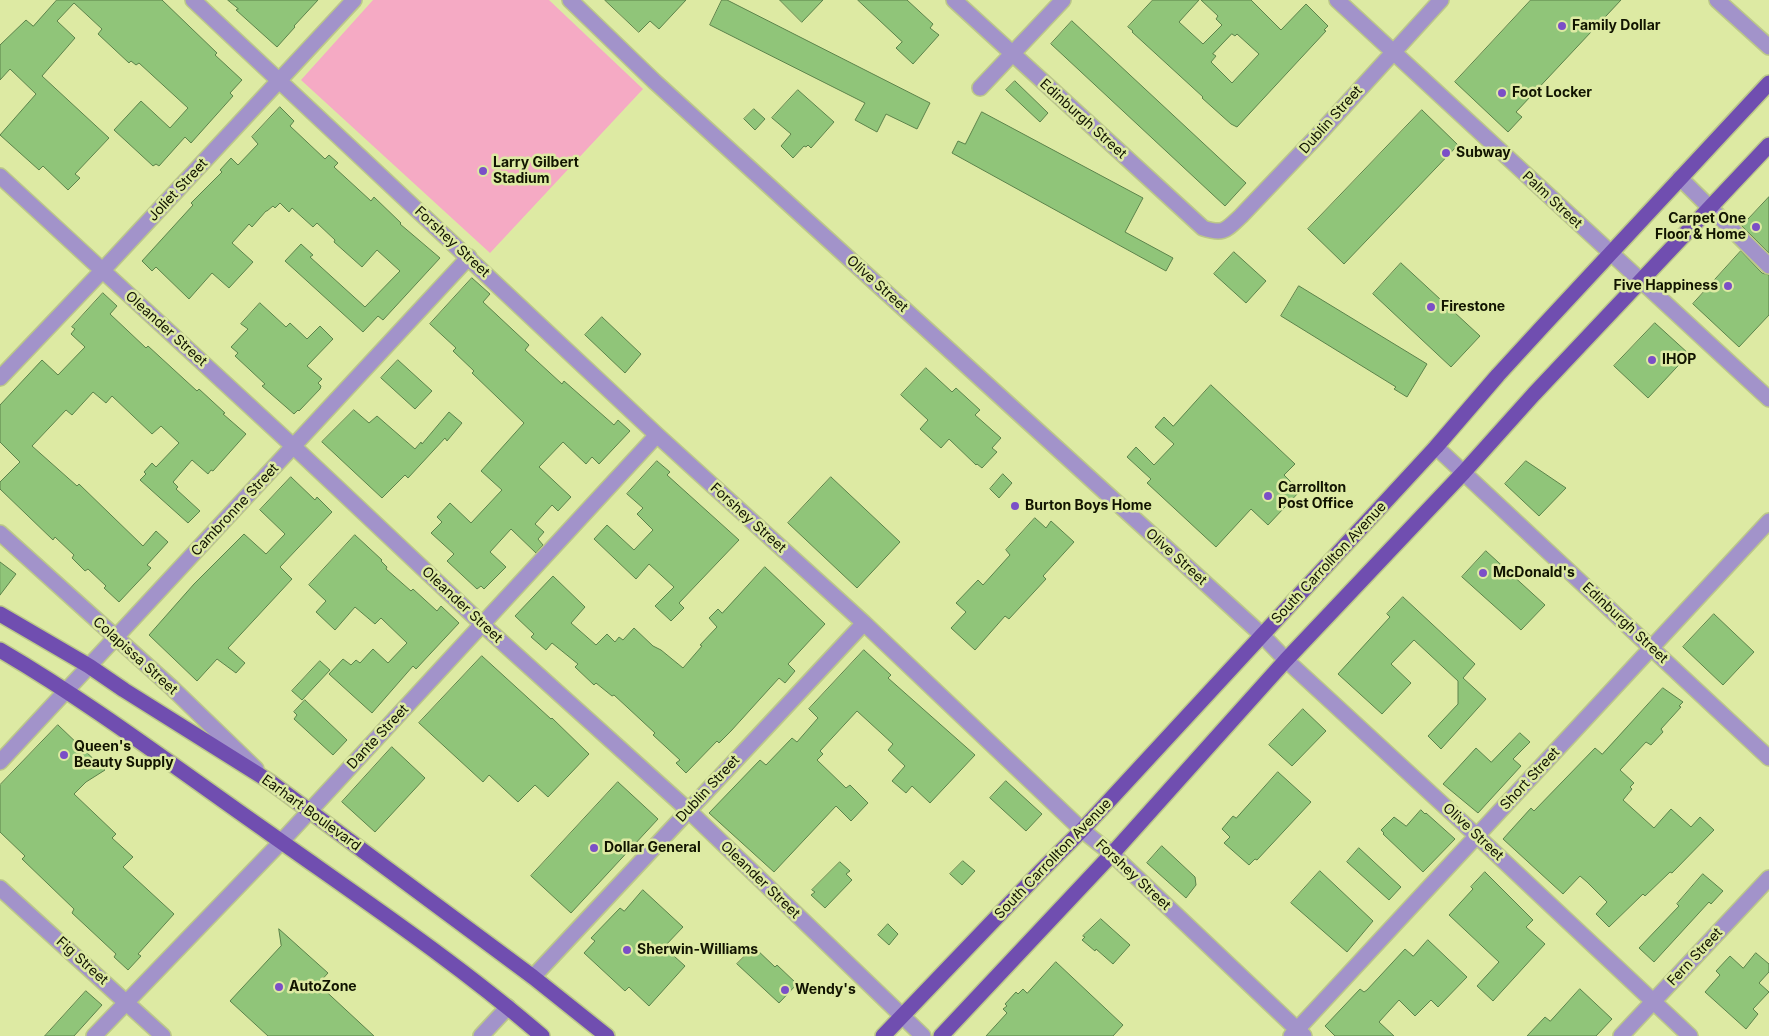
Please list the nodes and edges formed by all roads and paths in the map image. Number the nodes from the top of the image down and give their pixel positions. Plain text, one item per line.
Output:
1 (193, 0) edge
2 (354, 0) edge
3 (570, 0) edge
4 (954, 0) edge
5 (1063, 0) edge
6 (1337, 0) edge
7 (1441, 0) edge
8 (1717, 0) edge
9 (1769, 47) edge
10 (1393, 52) junction
11 (1012, 54) junction
12 (280, 80) junction
13 (1769, 83) edge
14 (980, 88) dead end
15 (1769, 145) edge
16 (0, 176) edge
17 (1680, 178) junction
18 (1710, 208) junction
19 (1216, 232) joint
20 (1609, 253) junction
21 (468, 257) junction
22 (1769, 266) edge
23 (102, 271) junction
24 (1640, 282) junction
25 (0, 378) edge
26 (1769, 400) edge
27 (657, 435) junction
28 (293, 446) junction
29 (1436, 447) junction
30 (1464, 472) junction
31 (1769, 522) edge
32 (0, 533) edge
33 (0, 614) edge
34 (864, 623) junction
35 (483, 625) junction
36 (1262, 636) junction
37 (116, 638) junction
38 (1653, 648) junction
39 (0, 650) edge
40 (1286, 660) junction
41 (89, 666) junction
42 (67, 690) junction
43 (1769, 758) edge
44 (0, 762) edge
45 (269, 781) junction
46 (688, 810) junction
47 (309, 811) junction
48 (1082, 830) junction
49 (1477, 836) junction
50 (281, 842) junction
51 (1112, 854) junction
52 (1769, 878) edge
53 (0, 888) edge
54 (533, 977) junction
55 (1653, 1001) junction
56 (126, 1002) junction
57 (508, 1007) junction
58 (902, 1016) junction
59 (1298, 1034) edge
60 (94, 1036) edge
61 (163, 1036) edge
62 (481, 1036) edge
63 (542, 1036) edge
64 (607, 1036) edge
65 (883, 1036) edge
66 (923, 1036) edge
67 (941, 1036) edge
68 (1622, 1036) edge
69 (1690, 1036) edge

1 - 12 street, Forshey Street
2 - 12 street, Joliet Street
3 - 36 street, Olive Street
4 - 11 street, Edinburgh Street
5 - 11 street
6 - 10 street, Palm Street
7 - 10 street, Dublin Street
8 - 9 street
10 - 19 street, Dublin Street
10 - 20 street, Palm Street
11 - 14 street
11 - 19 street, Edinburgh Street
12 - 21 street, Forshey Street
12 - 23 street, Joliet Street
13 - 17 main road, South Carrollton Avenue
15 - 18 main road
16 - 23 street, Oleander Street
17 - 18 street
17 - 20 main road, South Carrollton Avenue
18 - 22 street
18 - 24 main road
20 - 24 street, Palm Street
20 - 29 main road, South Carrollton Avenue
21 - 27 street, Forshey Street
21 - 28 street, Cambronne Street
23 - 25 street, Joliet Street
23 - 28 street, Oleander Street
24 - 26 street, Palm Street
24 - 30 main road
27 - 34 street, Forshey Street
27 - 35 street, Dante Street
28 - 35 street, Oleander Street
28 - 37 street, Cambronne Street
29 - 30 street, Edinburgh Street
29 - 36 main road, South Carrollton Avenue
30 - 38 street, Edinburgh Street
30 - 40 main road
31 - 38 street, Short Street
32 - 37 street, Colapissa Street
33 - 41 main road, Earhart Boulevard
34 - 46 street, Dublin Street
34 - 48 street, Forshey Street
35 - 46 street, Oleander Street
35 - 47 street, Dante Street
36 - 40 street, Olive Street
36 - 48 main road, South Carrollton Avenue
37 - 41 street, Cambronne Street
37 - 45 street, Colapissa Street
38 - 43 street, Edinburgh Street
38 - 49 street, Short Street
39 - 42 main road
40 - 49 street, Olive Street
40 - 51 main road
41 - 42 street, Cambronne Street
41 - 45 main road, Earhart Boulevard
42 - 44 street, Cambronne Street
42 - 50 main road
45 - 47 main road, Earhart Boulevard
46 - 54 street, Dublin Street
46 - 58 street, Oleander Street
47 - 50 street, Dante Street
47 - 54 main road, Earhart Boulevard
48 - 51 street, Forshey Street
48 - 58 main road, South Carrollton Avenue
49 - 55 street, Olive Street
49 - 59 street, Short Street
50 - 56 street, Dante Street
50 - 57 main road
51 - 59 street, Forshey Street
51 - 67 main road
52 - 55 street, Fern Street
53 - 56 street, Fig Street
54 - 64 main road, Earhart Boulevard
55 - 68 street, Fern Street
55 - 69 street, Olive Street
56 - 60 street, Dante Street
56 - 61 street, Fig Street
57 - 62 street
57 - 63 main road
58 - 65 main road, South Carrollton Avenue
58 - 66 street, Oleander Street

